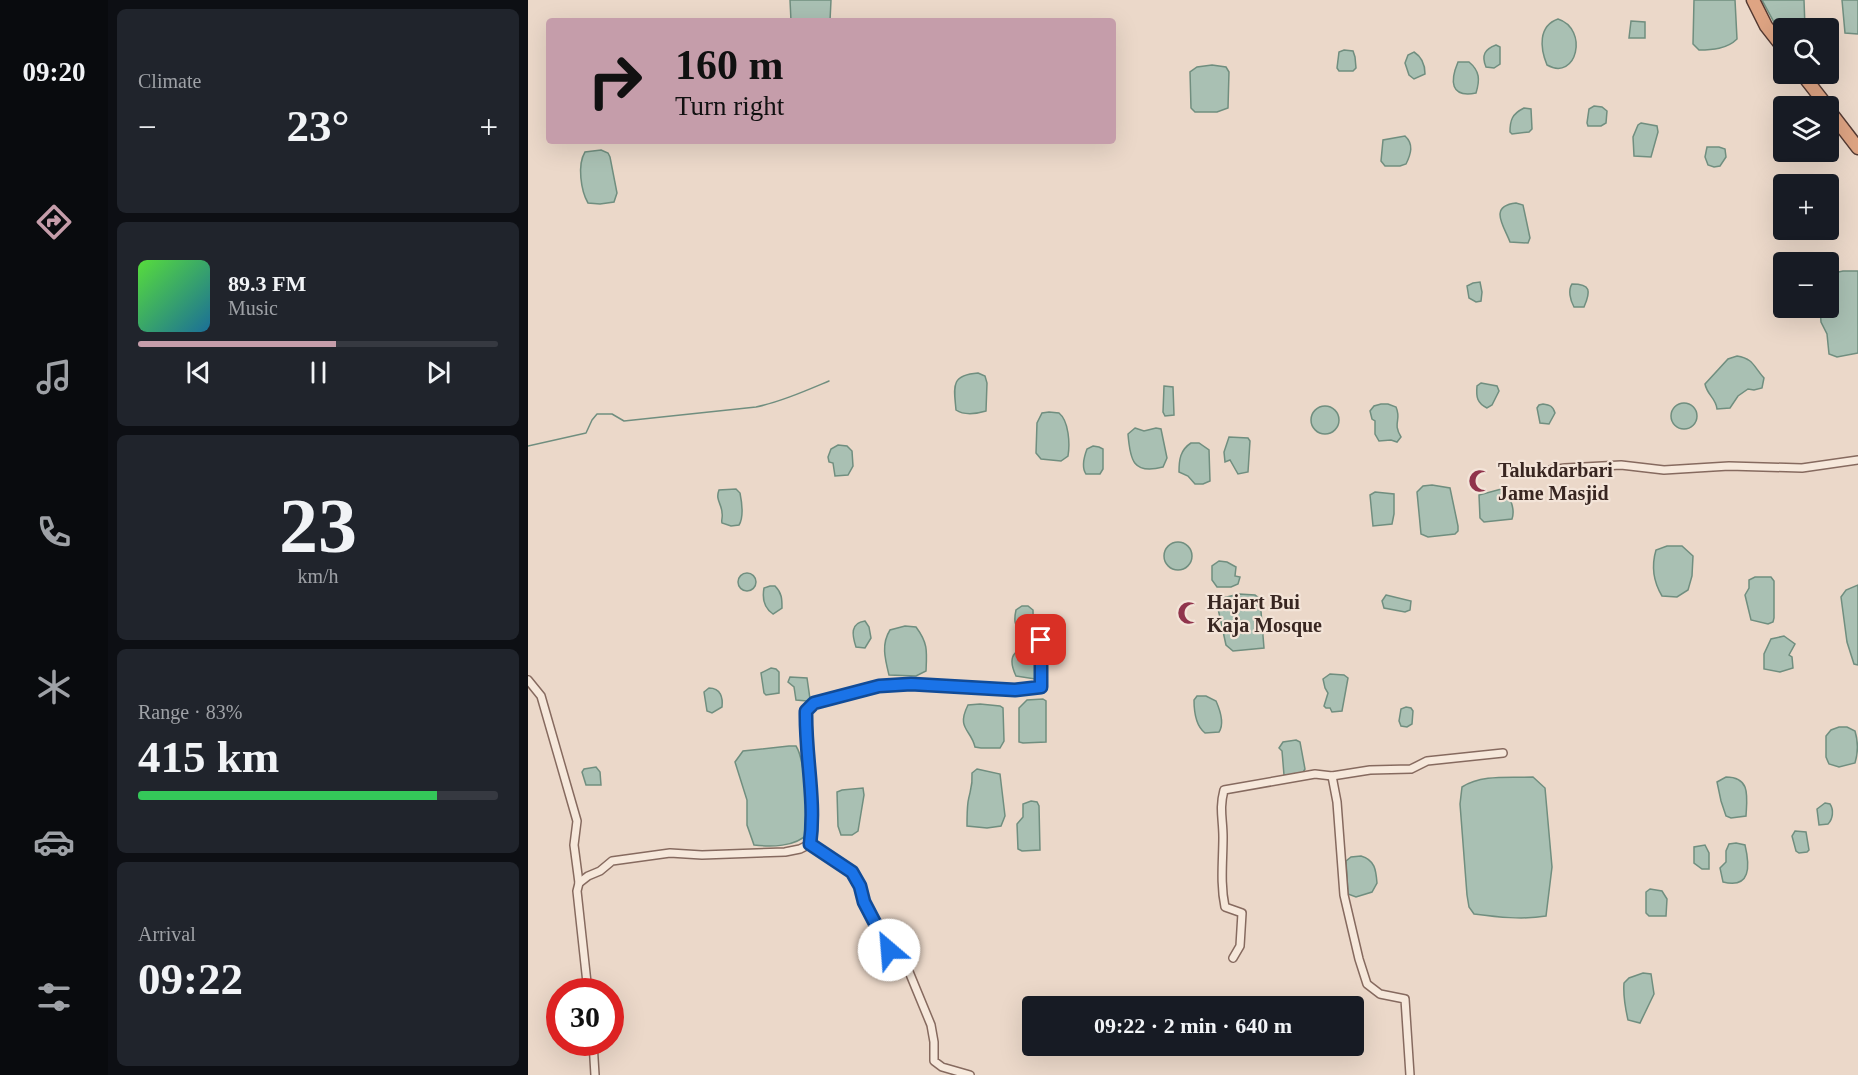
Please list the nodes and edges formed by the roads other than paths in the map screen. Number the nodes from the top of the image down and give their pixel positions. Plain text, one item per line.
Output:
1 (1753, 0) edge
2 (1773, 35) edge
3 (1810, 84) edge
4 (1819, 96) edge
5 (1839, 123) edge
6 (1858, 148) edge
7 (1858, 460) edge
8 (1518, 474) dead end
9 (1041, 640) dead end
10 (528, 680) edge
11 (1503, 753) dead end
12 (1332, 776) junction
13 (810, 844) junction
14 (579, 883) junction
15 (1233, 958) dead end
16 (586, 978) edge
17 (594, 1056) edge
18 (595, 1075) edge
19 (970, 1075) edge
20 (1410, 1075) edge

1 - 2 highway
3 - 4 highway
5 - 6 highway
7 - 8 street
9 - 13 street
10 - 14 street
11 - 12 street
12 - 15 street
12 - 20 street
13 - 14 street
13 - 19 street
14 - 16 street
17 - 18 street

